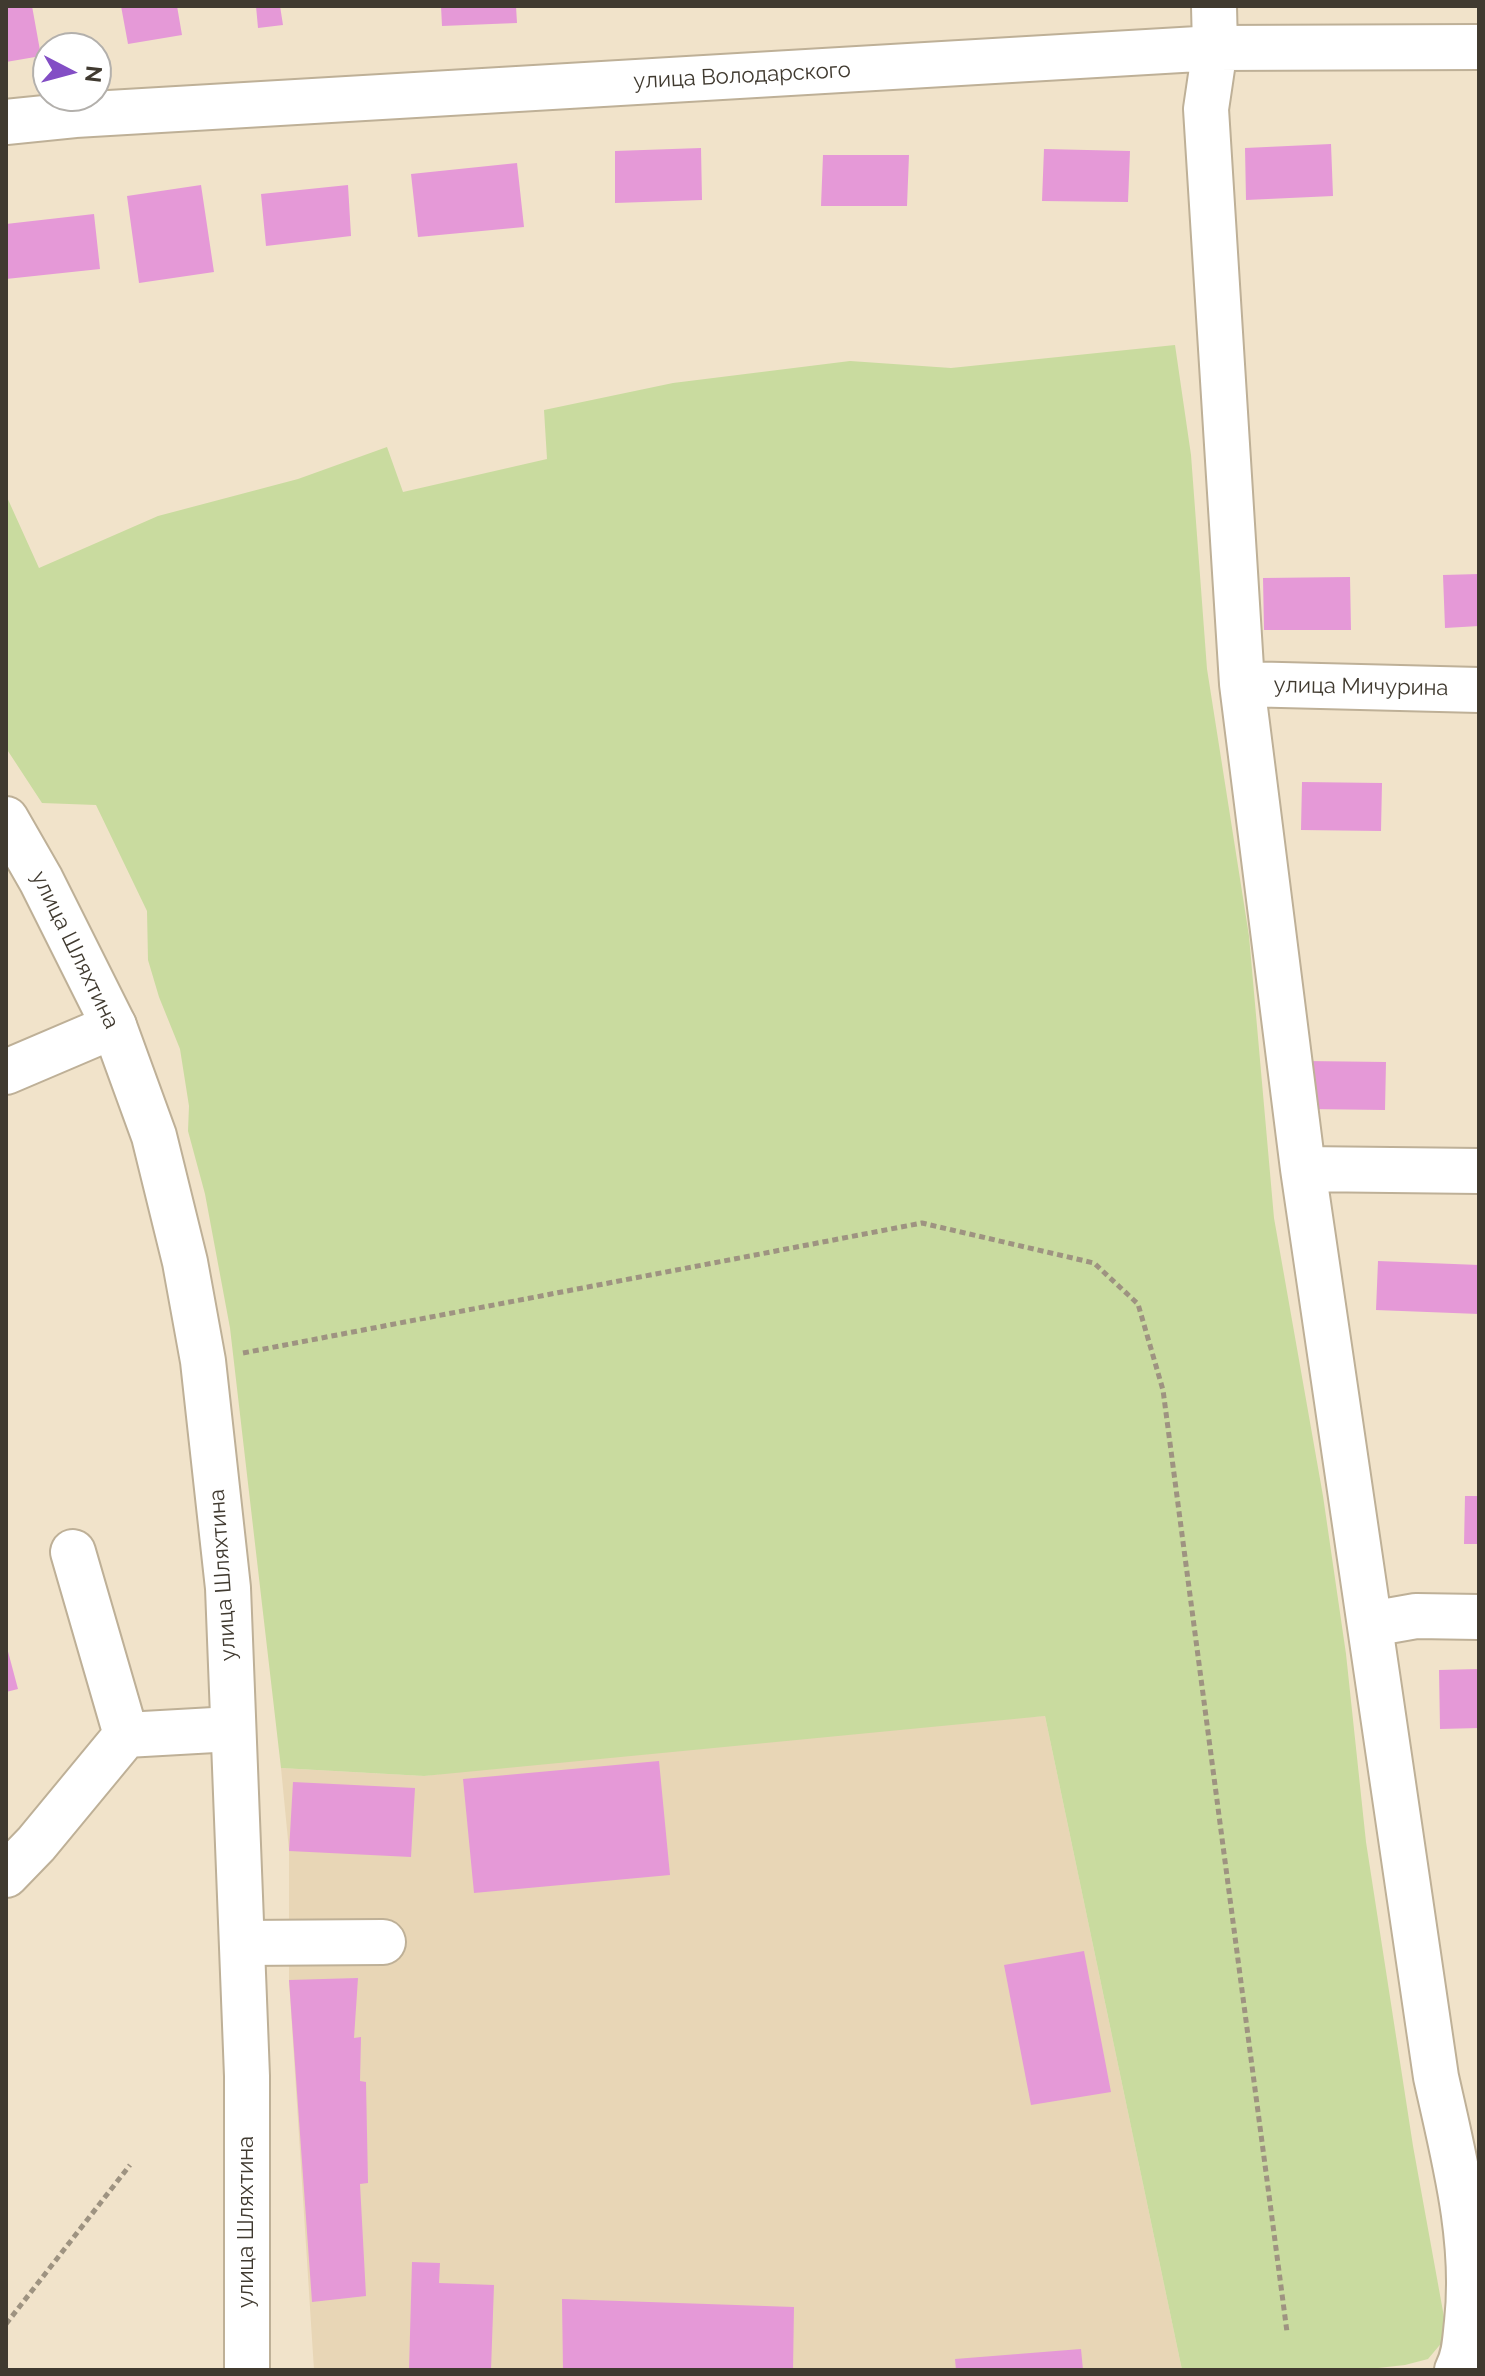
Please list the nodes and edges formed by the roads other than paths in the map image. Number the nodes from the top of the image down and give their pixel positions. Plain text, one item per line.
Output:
1 (1215, 27) edge
2 (1479, 47) edge
3 (6, 122) edge
4 (1242, 684) junction
5 (1479, 690) edge
6 (6, 819) edge
7 (114, 1026) junction
8 (6, 1072) edge
9 (1303, 1169) junction
10 (1479, 1171) edge
11 (73, 1552) dead end
12 (1479, 1617) edge
13 (1371, 1624) junction
14 (232, 1729) junction
15 (126, 1735) junction
16 (6, 1875) edge
17 (383, 1942) dead end
18 (242, 1943) junction
19 (1470, 2186) edge
20 (247, 2370) edge
21 (1457, 2370) edge

1 - 2 street, улица Володарского
1 - 3 street, улица Володарского
1 - 4 street
4 - 5 street, улица Мичурина
4 - 9 street
6 - 7 street, улица Шляхтина
7 - 8 street
7 - 14 street, улица Шляхтина
9 - 10 street
9 - 13 street
11 - 15 street
12 - 13 street
13 - 19 street
14 - 15 street
14 - 18 street, улица Шляхтина
15 - 16 street
17 - 18 street
18 - 20 street, улица Шляхтина
19 - 21 street

